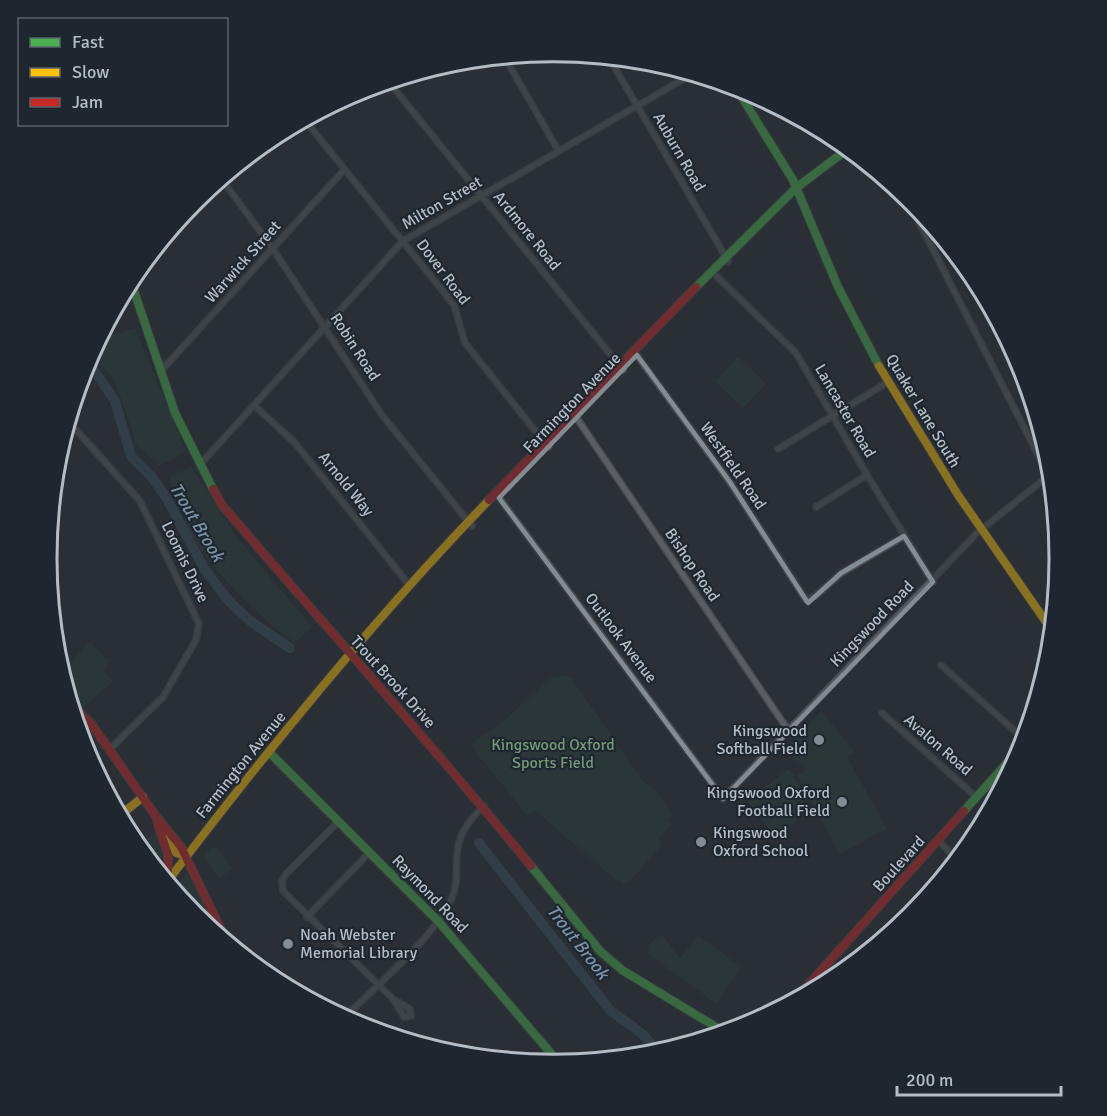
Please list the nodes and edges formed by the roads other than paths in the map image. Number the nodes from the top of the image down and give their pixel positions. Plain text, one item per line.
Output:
1 (509, 64) edge
2 (613, 66) edge
3 (684, 79) edge
4 (394, 88) edge
5 (743, 99) edge
6 (637, 107) junction
7 (309, 126) edge
8 (558, 150) junction
9 (837, 151) edge
10 (841, 154) edge
11 (822, 167) junction
12 (344, 170) junction
13 (226, 185) edge
14 (796, 188) junction
15 (481, 196) junction
16 (919, 222) edge
17 (403, 241) junction
18 (273, 249) junction
19 (726, 259) junction
20 (713, 273) junction
21 (134, 293) edge
22 (325, 326) junction
23 (636, 353) junction
24 (621, 368) junction
25 (160, 372) junction
26 (888, 382) junction
27 (254, 405) junction
28 (575, 416) junction
29 (833, 417) junction
30 (74, 428) edge
31 (547, 445) junction
32 (777, 449) dead end
33 (1040, 460) edge
34 (198, 462) junction
35 (867, 475) junction
36 (1043, 480) edge
37 (498, 496) junction
38 (816, 507) dead end
39 (470, 524) junction
40 (982, 529) junction
41 (904, 536) junction
42 (933, 582) junction
43 (410, 586) junction
44 (1046, 622) edge
45 (350, 654) junction
46 (941, 665) dead end
47 (882, 713) dead end
48 (82, 716) edge
49 (788, 730) junction
50 (1018, 734) edge
51 (110, 749) junction
52 (269, 752) junction
53 (1005, 764) edge
54 (976, 797) junction
55 (143, 798) junction
56 (723, 799) joint
57 (484, 806) junction
58 (127, 810) edge
59 (155, 815) junction
60 (339, 821) junction
61 (938, 840) junction
62 (370, 852) junction
63 (951, 854) edge
64 (186, 856) junction
65 (169, 871) edge
66 (173, 877) edge
67 (307, 917) junction
68 (438, 921) junction
69 (219, 924) edge
70 (377, 984) junction
71 (808, 984) edge
72 (393, 999) dead end
73 (351, 1011) edge
74 (716, 1027) edge
75 (549, 1052) edge

1 - 8 street
2 - 6 street, Auburn Road
3 - 6 street, Milton Street
4 - 15 street, Ardmore Road
5 - 14 main road, Quaker Lane South
6 - 8 street, Milton Street
6 - 19 street, Auburn Road
7 - 12 street, Dover Road
8 - 15 street, Milton Street
9 - 11 main road, Farmington Avenue
10 - 11 main road, Farmington Avenue
11 - 14 main road, Farmington Avenue
12 - 17 street, Dover Road
12 - 18 street, Warwick Street
13 - 18 street, Robin Road
14 - 19 main road, Farmington Avenue
14 - 26 main road, Quaker Lane South
15 - 17 street, Milton Street
15 - 24 street, Ardmore Road
16 - 33 street
17 - 22 street, Milton Street
17 - 31 street, Dover Road
18 - 22 street, Robin Road
18 - 25 street, Warwick Street
19 - 20 main road, Farmington Avenue
20 - 23 main road, Farmington Avenue
20 - 29 street, Lancaster Road
21 - 25 main road, Trout Brook Drive
22 - 27 street, Milton Street
22 - 39 street, Robin Road
23 - 24 main road, Farmington Avenue
23 - 41 street, Westfield Road
24 - 28 main road, Farmington Avenue
25 - 34 main road, Trout Brook Drive
26 - 29 street
26 - 40 main road, Quaker Lane South
27 - 34 street, Milton Street
27 - 43 street, Arnold Way
28 - 31 main road, Farmington Avenue
28 - 49 street, Bishop Road
29 - 32 street
29 - 35 street, Lancaster Road
30 - 51 street, Loomis Drive
31 - 37 main road, Farmington Avenue
34 - 45 main road, Trout Brook Drive
35 - 38 street
35 - 41 street, Lancaster Road
36 - 40 street, Kingswood Road
37 - 39 main road, Farmington Avenue
37 - 56 street, Outlook Avenue
39 - 43 main road, Farmington Avenue
40 - 42 street, Kingswood Road
40 - 44 main road, Quaker Lane South
41 - 42 street, Lancaster Road
42 - 49 street, Kingswood Road
43 - 45 main road, Farmington Avenue
45 - 52 main road, Farmington Avenue
45 - 57 main road, Trout Brook Drive
46 - 50 street
47 - 54 street, Avalon Road
48 - 51 main road
49 - 56 street, Kingswood Road
51 - 55 main road
52 - 60 main road, Raymond Road
52 - 64 main road, Farmington Avenue
53 - 54 main road, Boulevard
54 - 61 main road, Boulevard
55 - 58 main road
55 - 59 main road
57 - 68 street
57 - 74 main road, Trout Brook Drive
59 - 64 main road
59 - 65 main road
60 - 62 main road, Raymond Road
60 - 67 street
61 - 63 street
61 - 71 main road, Boulevard
62 - 67 street
62 - 68 main road, Raymond Road
64 - 66 main road, Farmington Avenue
64 - 69 main road
67 - 70 street
68 - 70 street
68 - 75 main road, Raymond Road
70 - 72 street
70 - 73 street

